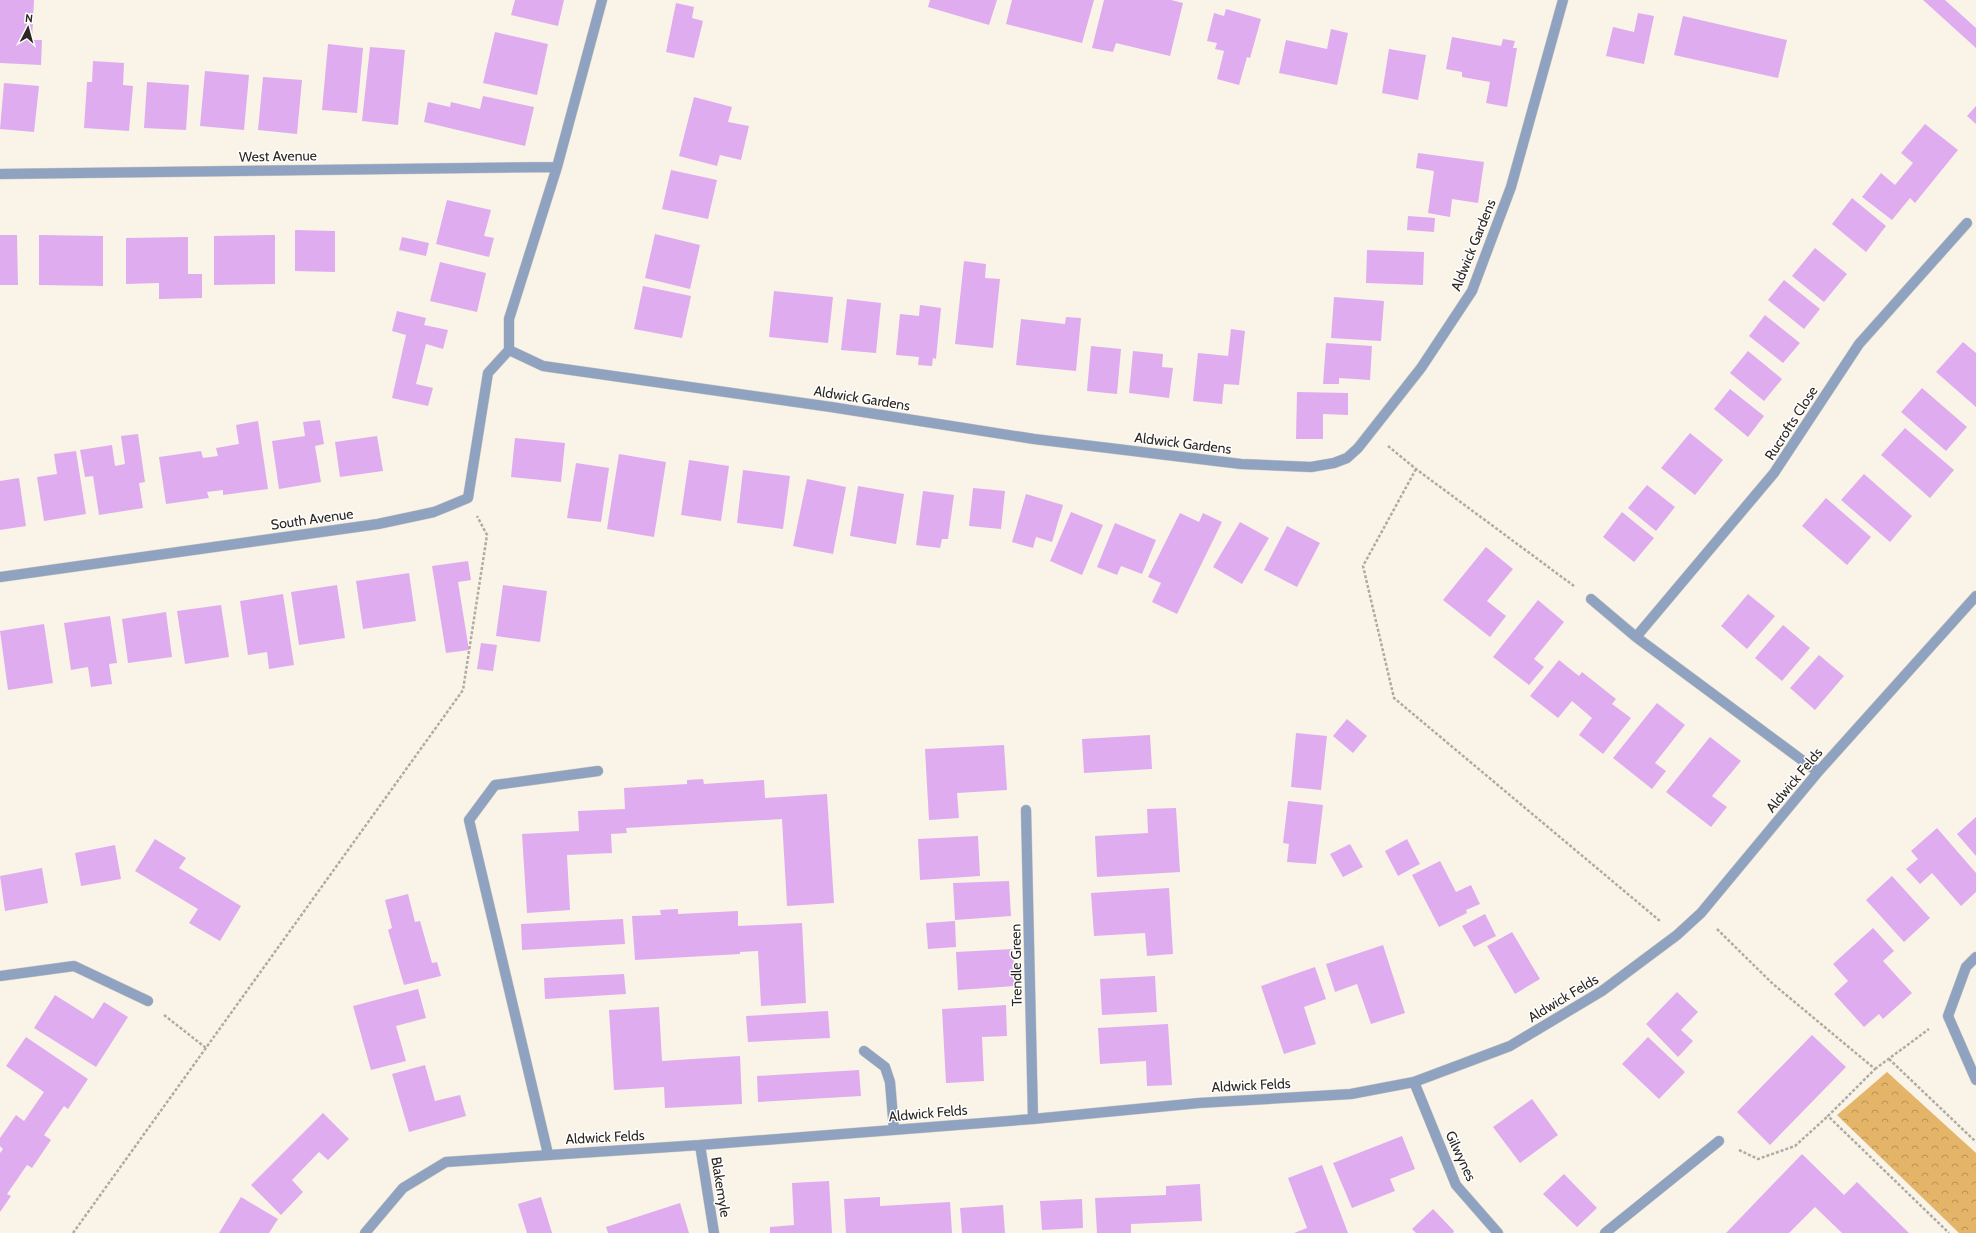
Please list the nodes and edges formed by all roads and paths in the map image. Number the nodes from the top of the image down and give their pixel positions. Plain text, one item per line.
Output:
1 (602, 0) edge
2 (1563, 0) edge
3 (557, 167) junction
4 (0, 174) edge
5 (1967, 222) dead end
6 (509, 350) junction
7 (1371, 431) junction
8 (1416, 469) junction
9 (468, 498) junction
10 (0, 577) edge
11 (1976, 596) edge
12 (1591, 599) joint
13 (1636, 637) junction
14 (598, 771) dead end
15 (1818, 772) junction
16 (1026, 810) dead end
17 (1701, 913) junction
18 (1677, 935) junction
19 (1976, 958) edge
20 (0, 976) edge
21 (148, 1001) joint
22 (1948, 1016) junction
23 (206, 1048) junction
24 (864, 1051) dead end
25 (1889, 1059) junction
26 (1875, 1069) junction
27 (1976, 1080) edge
28 (1414, 1082) junction
29 (1828, 1116) junction
30 (1034, 1119) junction
31 (894, 1130) junction
32 (1719, 1141) joint
33 (1976, 1142) edge
34 (700, 1145) junction
35 (548, 1154) junction
36 (73, 1233) edge
37 (364, 1233) edge
38 (714, 1233) edge
39 (1498, 1233) edge
40 (1605, 1233) edge
41 (1949, 1233) edge

1 - 3 street
2 - 7 street, Aldwick Gardens
3 - 4 street, West Avenue
3 - 6 street
5 - 13 street, Rucrofts Close
6 - 7 street, Aldwick Gardens
6 - 9 street
7 - 8 path
8 - 12 path
8 - 18 path
9 - 10 street, South Avenue
9 - 23 path
11 - 15 street, Aldwick Felds
12 - 13 street
13 - 15 street
14 - 35 street
15 - 17 street, Aldwick Felds
16 - 30 street, Trendle Green
17 - 18 street, Aldwick Felds
17 - 26 path
18 - 28 street, Aldwick Felds
19 - 22 street
20 - 21 street
21 - 23 path
22 - 25 path
22 - 27 street
23 - 36 path
24 - 31 street
25 - 26 path
25 - 33 path
26 - 29 path
28 - 30 street, Aldwick Felds
28 - 39 street, Gilwynes
29 - 32 path
29 - 41 path
30 - 31 street, Aldwick Felds
31 - 34 street, Aldwick Felds
32 - 40 street
34 - 35 street, Aldwick Felds
34 - 38 street, Blakemyle
35 - 37 street, Aldwick Felds

